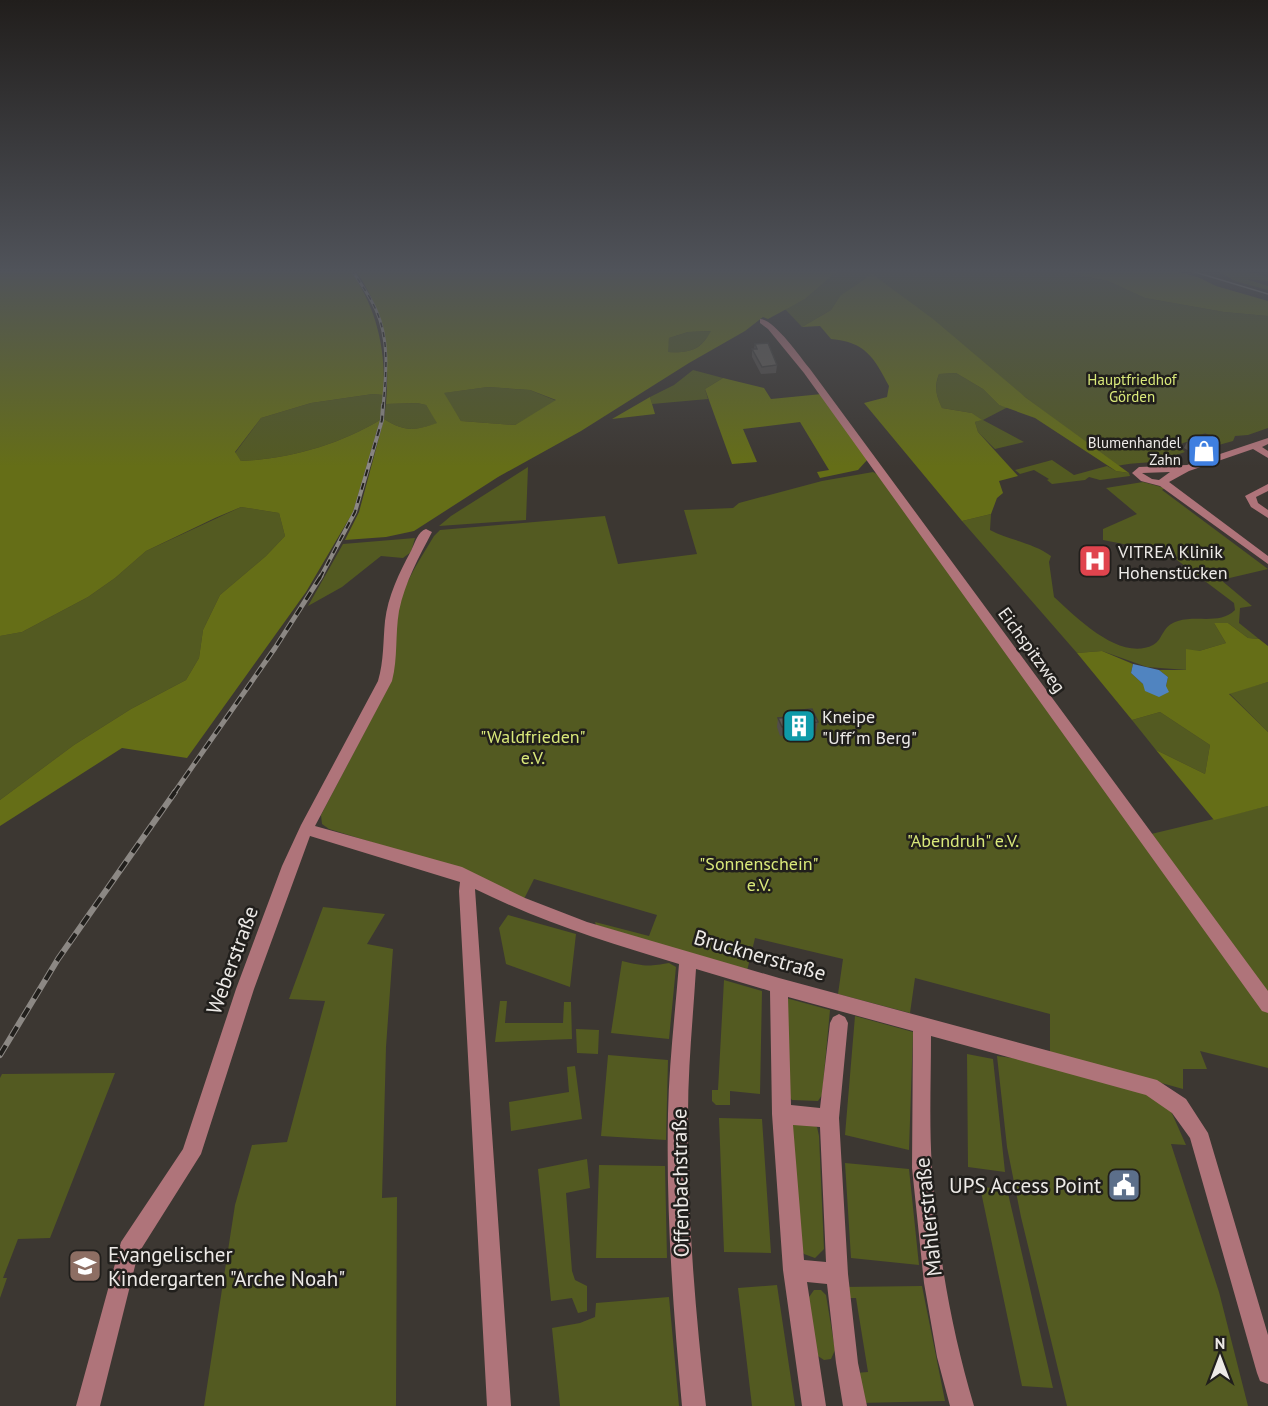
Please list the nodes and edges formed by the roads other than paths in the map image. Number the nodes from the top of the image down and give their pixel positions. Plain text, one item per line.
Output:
1 (778, 336) edge
2 (1268, 441) edge
3 (1254, 446) junction
4 (1268, 455) edge
5 (1190, 468) junction
6 (1162, 482) junction
7 (1268, 487) edge
8 (1268, 515) edge
9 (426, 532) dead end
10 (1268, 561) edge
11 (306, 829) junction
12 (469, 877) junction
13 (688, 959) junction
14 (779, 986) junction
15 (1268, 1005) edge
16 (839, 1023) dead end
17 (922, 1024) junction
18 (782, 1114) junction
19 (829, 1118) junction
20 (794, 1270) junction
21 (837, 1274) junction
22 (1264, 1338) edge
23 (1268, 1373) edge
24 (88, 1406) edge
25 (499, 1406) edge
26 (694, 1406) edge
27 (814, 1406) edge
28 (855, 1406) edge
29 (962, 1406) edge

1 - 15 street, Eichspitzweg
2 - 3 street
3 - 4 street
3 - 5 street
5 - 6 street
5 - 6 street
6 - 10 street
7 - 8 street
9 - 11 street, Weberstraße
11 - 12 street, Brucknerstraße
11 - 24 street, Weberstraße
12 - 13 street, Brucknerstraße
12 - 25 street
13 - 14 street, Brucknerstraße
13 - 26 street, Offenbachstraße
14 - 17 street, Brucknerstraße
14 - 18 street
16 - 19 street
17 - 22 street, Brucknerstraße
17 - 29 street, Mahlerstraße
18 - 19 street
18 - 20 street
19 - 21 street
20 - 21 street
20 - 27 street
21 - 28 street
22 - 23 street, Brucknerstraße

